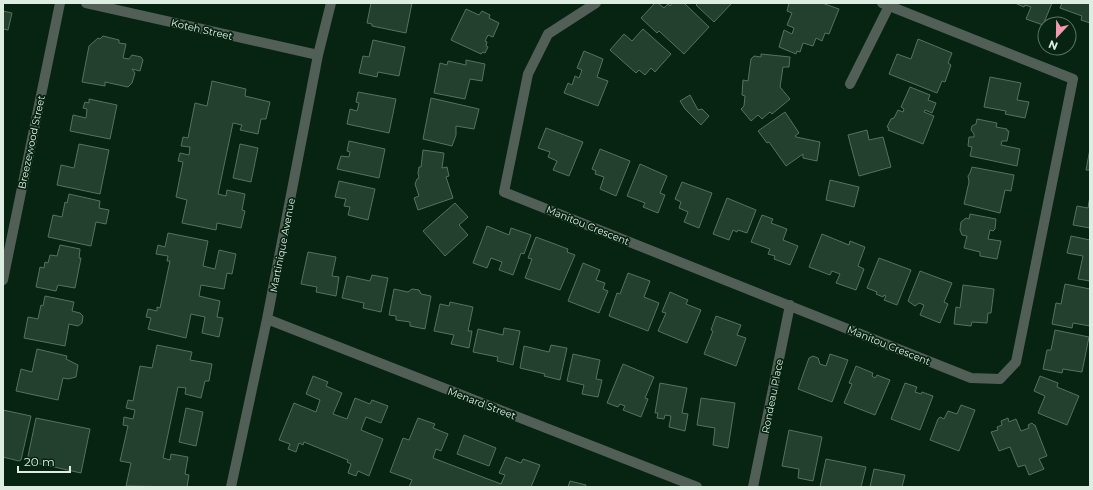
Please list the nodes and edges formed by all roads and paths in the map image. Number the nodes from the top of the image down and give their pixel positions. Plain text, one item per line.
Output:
1 (60, 3) edge
2 (86, 3) edge
3 (331, 3) edge
4 (596, 3) edge
5 (886, 4) edge
6 (318, 55) junction
7 (850, 84) dead end
8 (3, 280) edge
9 (790, 305) junction
10 (267, 319) junction
11 (231, 487) edge
12 (697, 487) edge
13 (753, 487) edge

1 - 8 street, Breezewood Street
2 - 6 street, Koteh Street
3 - 6 street, Martinique Avenue
4 - 9 street, Manitou Crescent
5 - 7 street
5 - 9 street, Manitou Crescent
6 - 10 street, Martinique Avenue
9 - 13 street, Rondeau Place
10 - 11 street, Martinique Avenue
10 - 12 street, Menard Street

